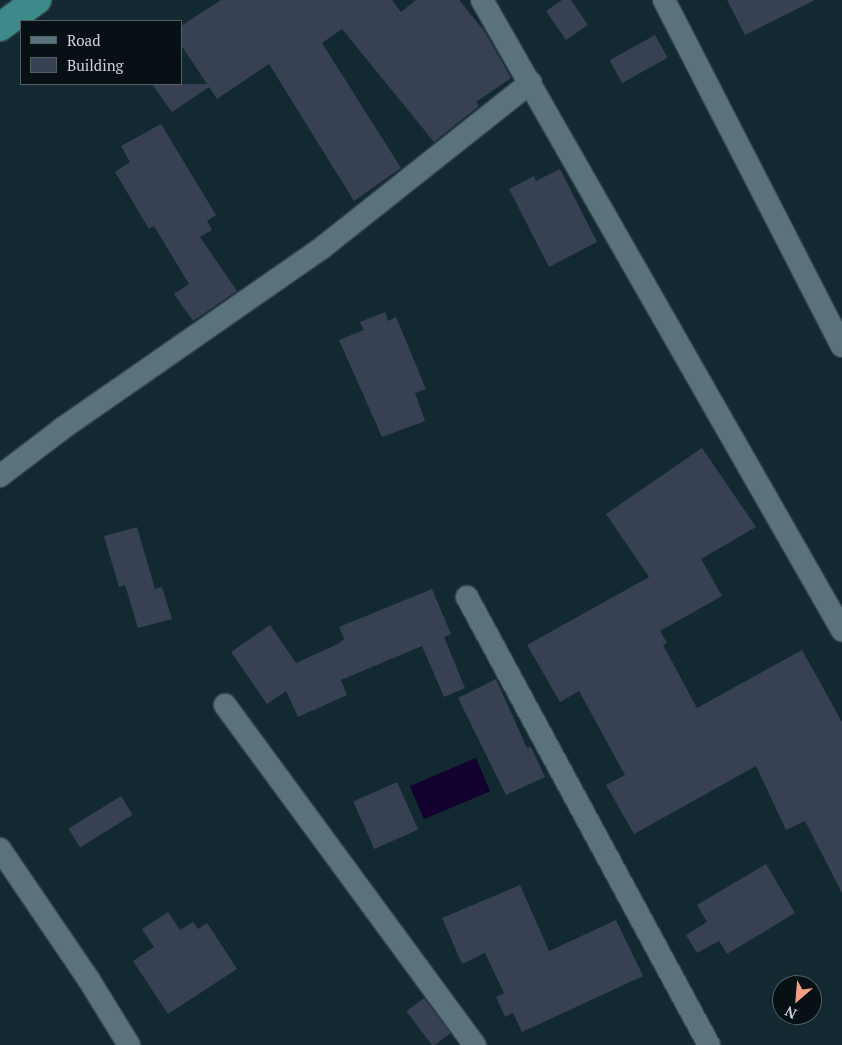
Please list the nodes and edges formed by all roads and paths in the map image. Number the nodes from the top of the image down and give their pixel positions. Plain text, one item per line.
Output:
1 (37, 0) edge
2 (482, 0) edge
3 (664, 0) edge
4 (0, 27) edge
5 (531, 82) junction
6 (842, 346) edge
7 (0, 476) edge
8 (467, 597) dead end
9 (842, 630) edge
10 (225, 705) dead end
11 (0, 849) edge
12 (129, 1045) edge
13 (475, 1045) edge
14 (709, 1045) edge

1 - 4 highway
2 - 5 street
3 - 6 street
5 - 7 street
5 - 9 street
8 - 14 street
10 - 13 street
11 - 12 street

